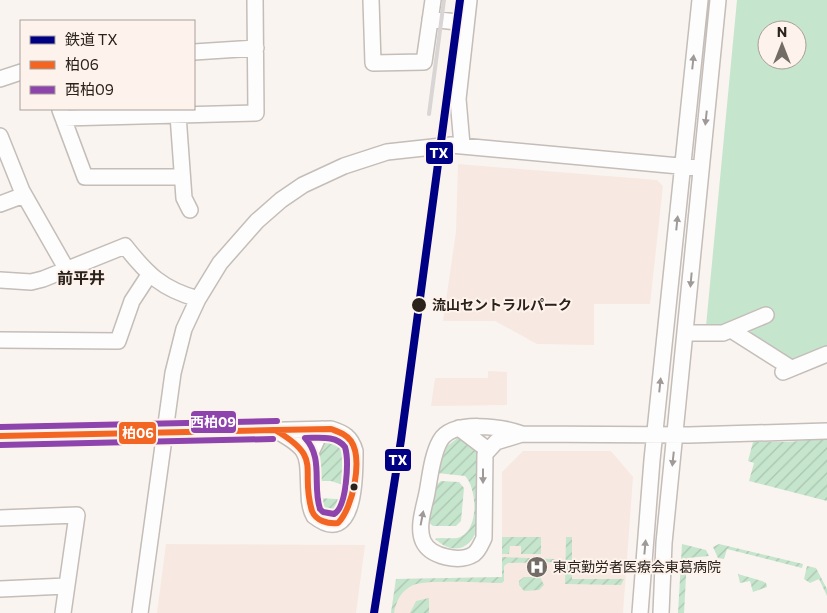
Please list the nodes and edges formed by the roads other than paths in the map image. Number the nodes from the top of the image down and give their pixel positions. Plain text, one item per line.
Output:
1 (255, 0) edge
2 (371, 0) edge
3 (433, 0) edge
4 (469, 0) edge
5 (700, 0) edge
6 (718, 0) edge
7 (430, 19) junction
8 (466, 23) junction
9 (256, 48) junction
10 (195, 52) edge
11 (20, 72) edge
12 (0, 79) edge
13 (61, 113) edge
14 (178, 115) junction
15 (0, 136) edge
16 (462, 145) junction
17 (682, 166) junction
18 (702, 168) junction
19 (182, 177) junction
20 (24, 195) junction
21 (0, 204) edge
22 (190, 210) dead end
23 (67, 270) junction
24 (149, 274) junction
25 (0, 280) edge
26 (198, 299) junction
27 (766, 315) dead end
28 (731, 330) junction
29 (686, 333) junction
30 (0, 340) edge
31 (827, 354) edge
32 (459, 428) junction
33 (322, 429) junction
34 (275, 430) junction
35 (827, 431) edge
36 (165, 432) junction
37 (522, 434) junction
38 (655, 434) junction
39 (676, 434) junction
40 (0, 436) edge
41 (488, 450) junction
42 (308, 459) junction
43 (0, 518) edge
44 (66, 586) junction
45 (0, 589) edge
46 (63, 613) edge
47 (140, 613) edge
48 (640, 613) edge
49 (661, 613) edge

1 - 9 street
2 - 7 street
3 - 7 street
4 - 8 street
17 -> 5 street
6 -> 18 street
7 - 8 street
8 - 16 street
9 - 10 street
9 - 14 street
11 - 12 street
13 - 14 street
13 - 19 street
14 - 19 street
15 - 20 street
16 - 17 street
16 - 26 street
17 - 18 street
38 -> 17 street
18 -> 29 street
19 - 22 street
20 - 21 street
20 - 23 street
23 - 24 street
23 - 25 street
24 - 26 street
24 - 30 street
26 - 36 street
27 - 28 street
28 - 29 street
28 - 31 street
29 - 39 street
32 - 37 street
32 - 41 street
41 -> 32 street
33 - 34 street
33 - 42 street
33 - 42 street
34 - 36 street
34 - 42 street
35 - 39 street
36 - 40 street
36 - 47 street
37 - 38 street
37 - 41 street
38 - 39 street
48 -> 38 street
39 -> 49 street
43 - 44 street
44 - 45 street
44 - 46 street

